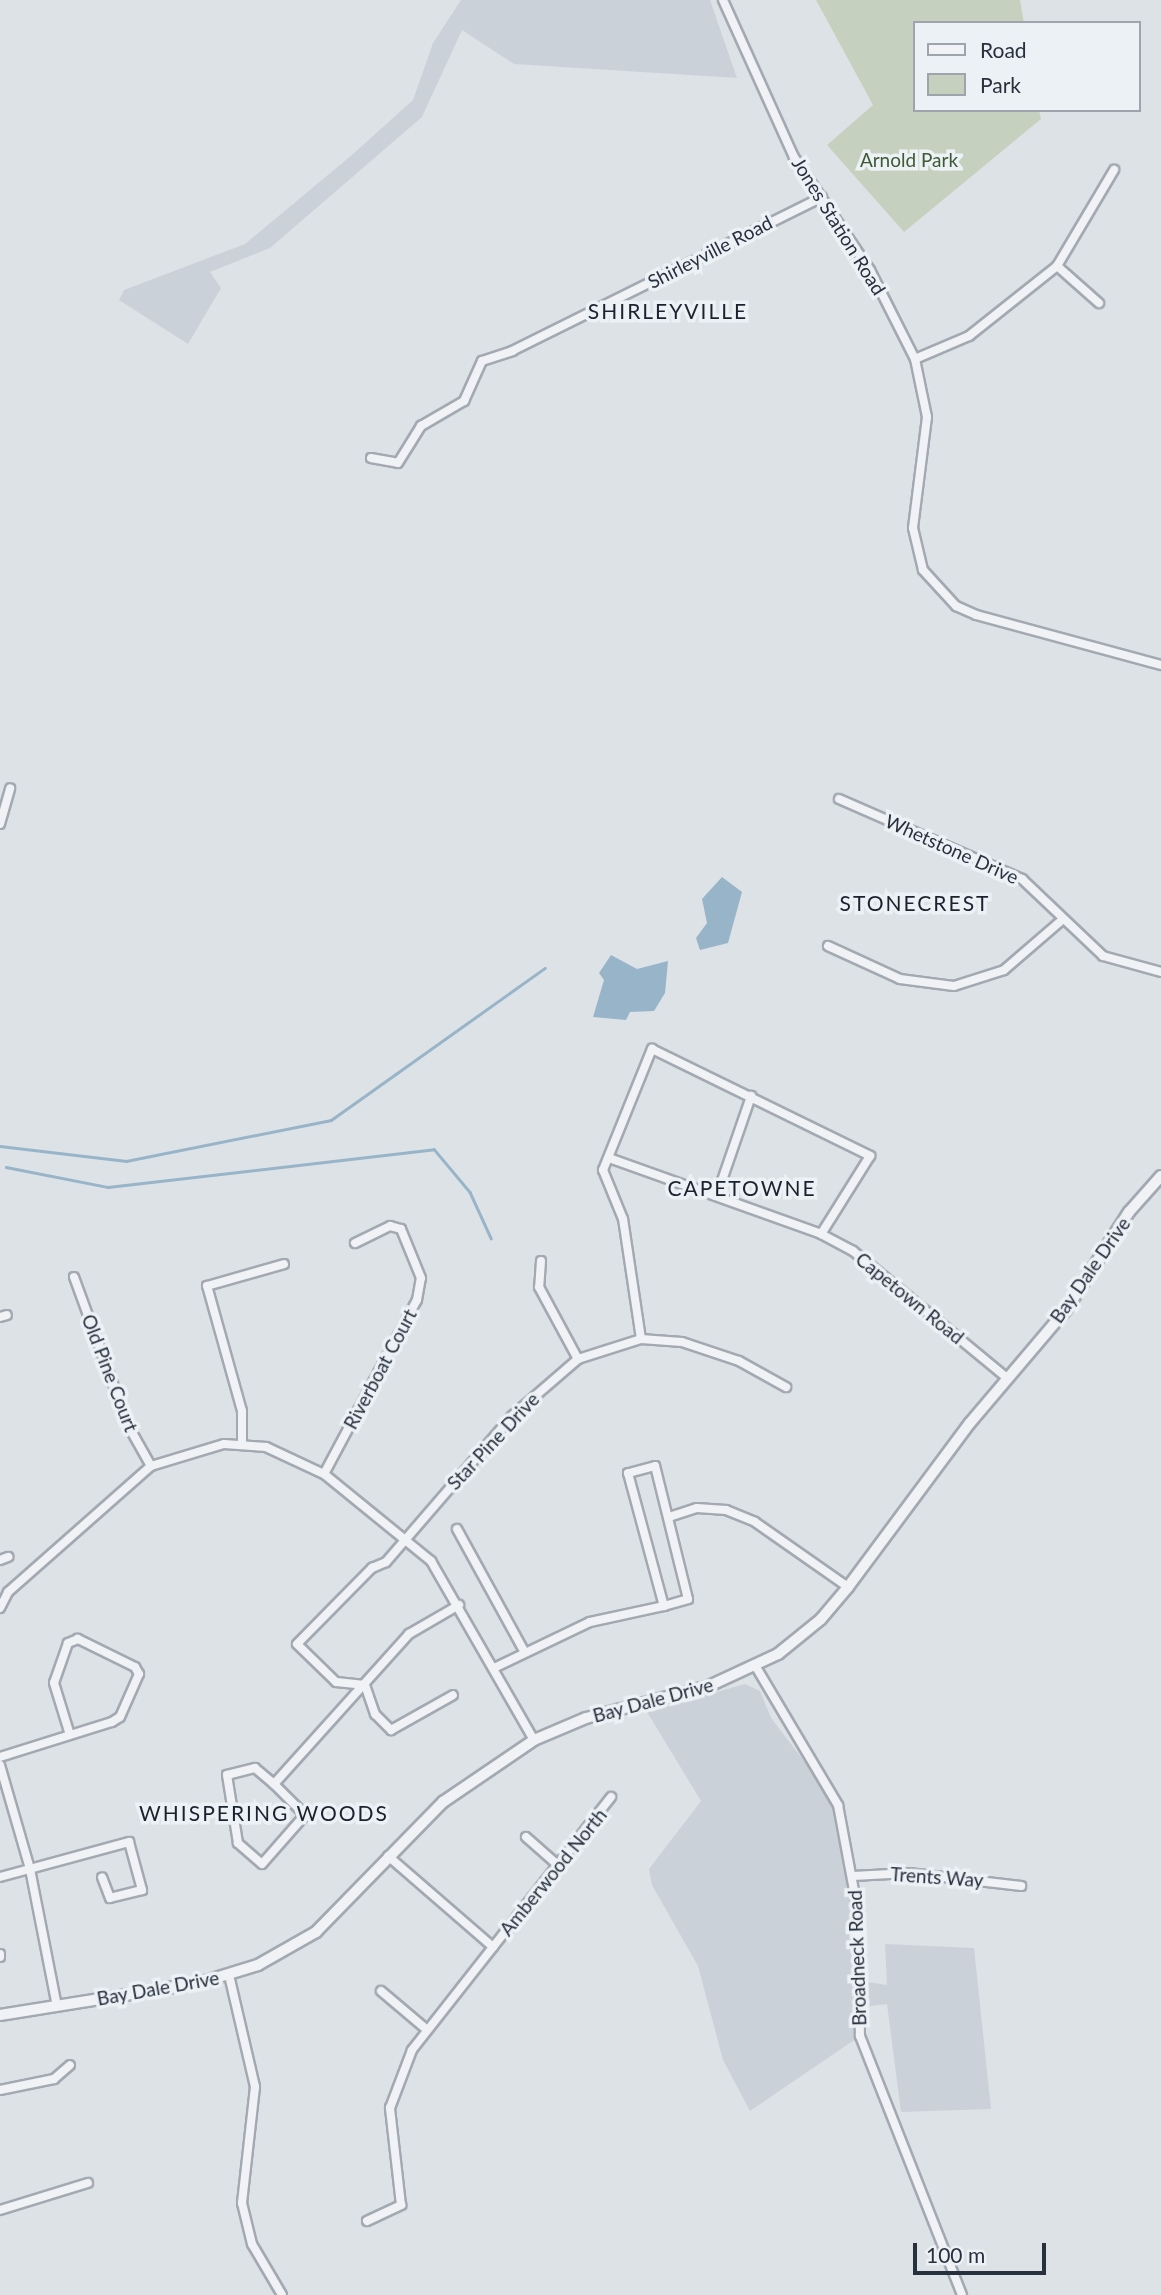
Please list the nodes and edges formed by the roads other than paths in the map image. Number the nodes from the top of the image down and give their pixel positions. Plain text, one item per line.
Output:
1 (723, 0) edge
2 (1114, 170) dead end
3 (821, 197) junction
4 (1057, 266) junction
5 (1099, 303) dead end
6 (915, 359) junction
7 (372, 458) dead end
8 (1161, 664) edge
9 (10, 788) dead end
10 (839, 799) dead end
11 (0, 824) edge
12 (1062, 920) junction
13 (828, 946) dead end
14 (1161, 972) edge
15 (751, 1096) junction
16 (609, 1158) junction
17 (1161, 1176) edge
18 (717, 1195) junction
19 (821, 1234) junction
20 (355, 1242) dead end
21 (541, 1261) dead end
22 (284, 1264) dead end
23 (74, 1277) dead end
24 (641, 1339) junction
25 (578, 1359) junction
26 (1007, 1378) junction
27 (786, 1387) dead end
28 (242, 1443) junction
29 (151, 1466) junction
30 (324, 1474) junction
31 (669, 1517) junction
32 (457, 1529) dead end
33 (409, 1538) junction
34 (848, 1587) junction
35 (4, 1590) edge
36 (459, 1605) junction
37 (664, 1606) junction
38 (0, 1608) edge
39 (524, 1651) junction
40 (756, 1667) junction
41 (494, 1668) junction
42 (365, 1685) junction
43 (453, 1695) dead end
44 (70, 1735) junction
45 (534, 1740) junction
46 (0, 1757) edge
47 (0, 1765) edge
48 (274, 1784) junction
49 (611, 1797) dead end
50 (526, 1837) dead end
51 (388, 1856) junction
52 (560, 1867) junction
53 (30, 1869) junction
54 (0, 1877) edge
55 (102, 1877) dead end
56 (853, 1877) junction
57 (1021, 1885) dead end
58 (493, 1947) junction
59 (229, 1975) junction
60 (381, 1991) dead end
61 (57, 2006) junction
62 (0, 2015) edge
63 (426, 2029) junction
64 (70, 2065) dead end
65 (0, 2091) edge
66 (88, 2183) dead end
67 (0, 2210) edge
68 (367, 2221) dead end
69 (282, 2295) edge
70 (962, 2295) edge

1 - 3 street, Jones Station Road
2 - 4 street
3 - 6 street, Jones Station Road
3 - 7 street, Shirleyville Road
4 - 5 street
4 - 6 street
6 - 8 street, Jones Station Road
9 - 11 street
10 - 12 street, Whetstone Drive
12 - 13 street
12 - 14 street, Whetstone Drive
15 - 16 street
15 - 18 street
15 - 19 street
16 - 18 street, Capetown Road
16 - 24 street
17 - 26 street, Bay Dale Drive
18 - 19 street, Capetown Road
19 - 26 street, Capetown Road
20 - 30 street, Riverboat Court
21 - 25 street
22 - 28 street
23 - 29 street, Old Pine Court
24 - 25 street, Star Pine Drive
24 - 27 street, Star Pine Drive
25 - 33 street, Star Pine Drive
26 - 34 street, Bay Dale Drive
28 - 29 street
28 - 30 street
29 - 35 street
30 - 33 street
31 - 34 street
31 - 37 street
31 - 37 street
32 - 39 street
33 - 36 street
33 - 42 street, Star Pine Drive
34 - 40 street, Bay Dale Drive
35 - 38 street
36 - 41 street
36 - 42 street
37 - 39 street
39 - 41 street
40 - 45 street, Bay Dale Drive
40 - 56 street, Broadneck Road
41 - 45 street
42 - 43 street
42 - 48 street
44 - 44 street
44 - 46 street
45 - 51 street, Bay Dale Drive
47 - 53 street
48 - 48 street
49 - 52 street, Amberwood North
50 - 52 street
51 - 58 street
51 - 59 street, Bay Dale Drive
52 - 58 street, Amberwood North
53 - 54 street
53 - 55 street
53 - 61 street
56 - 57 street, Trents Way
56 - 70 street, Broadneck Road
58 - 63 street, Amberwood North
59 - 61 street, Bay Dale Drive
59 - 69 street
60 - 63 street
61 - 62 street, Bay Dale Drive
63 - 68 street, Amberwood North
64 - 65 street
66 - 67 street

